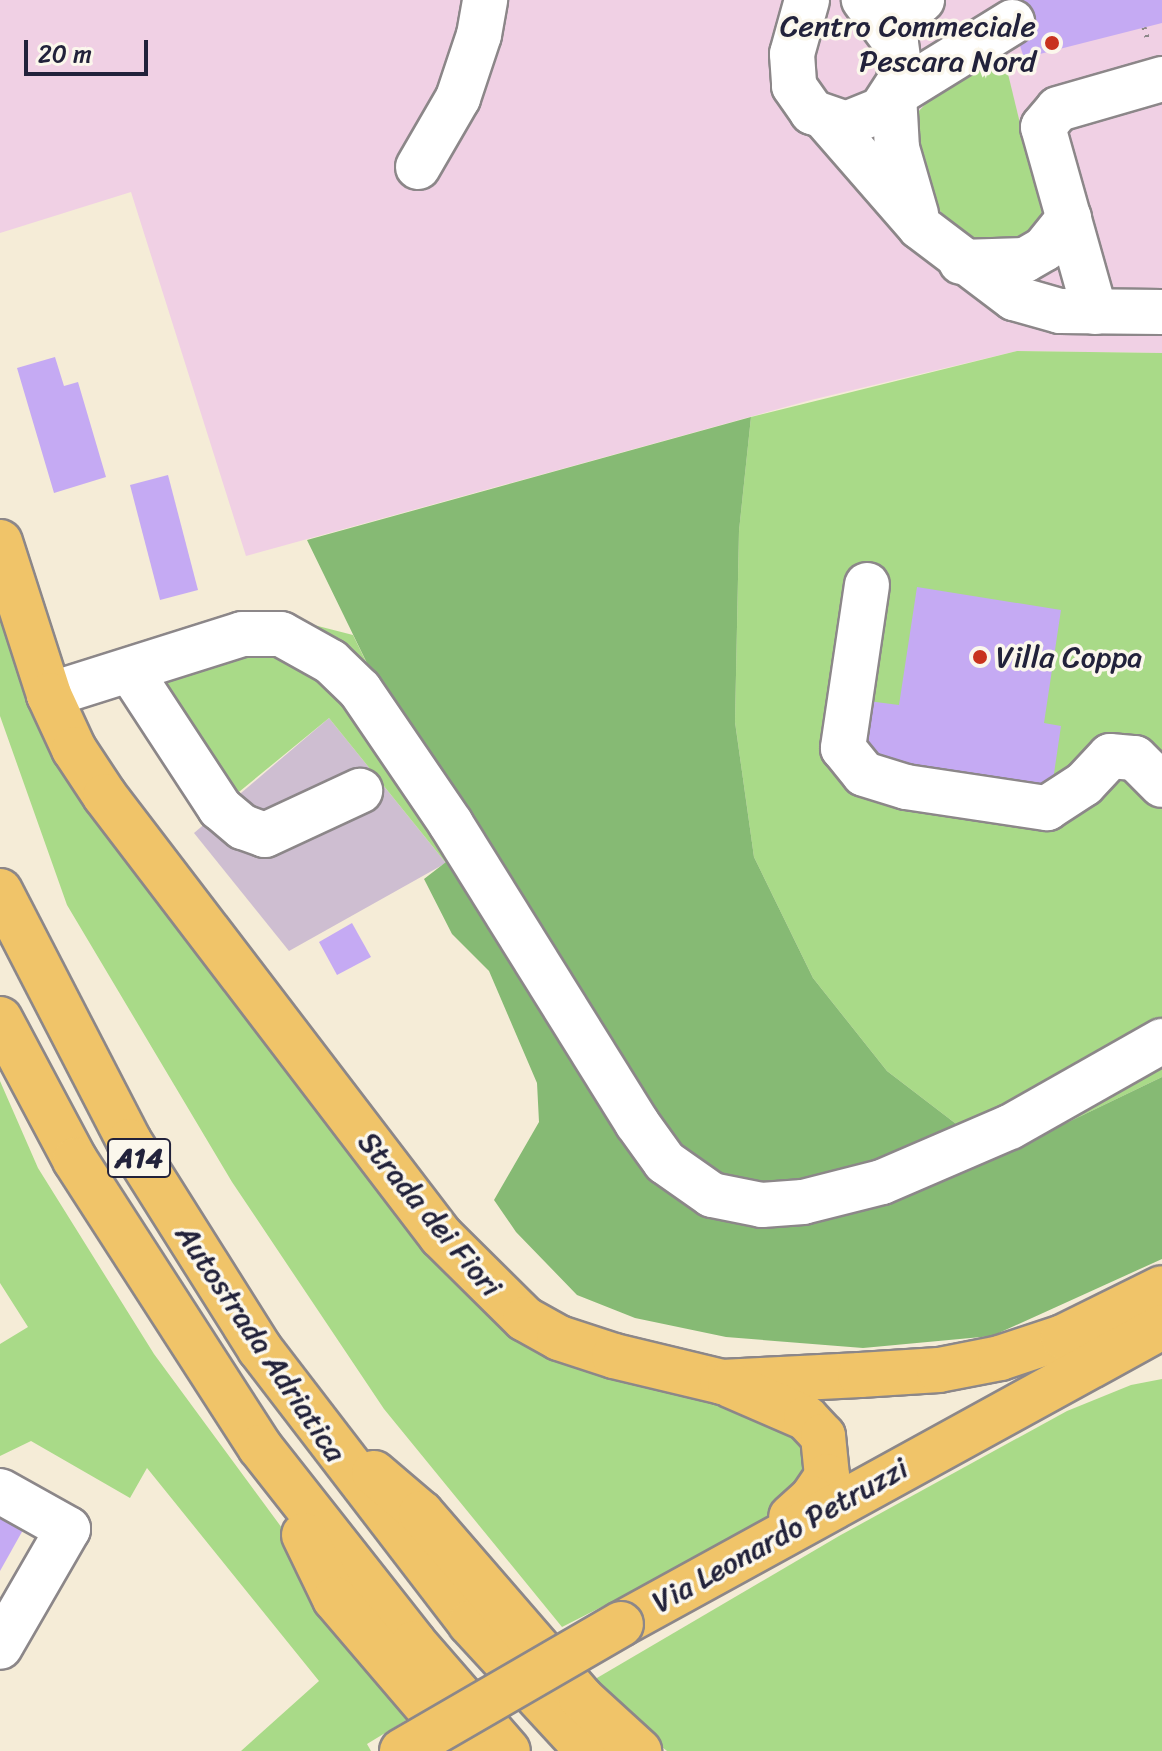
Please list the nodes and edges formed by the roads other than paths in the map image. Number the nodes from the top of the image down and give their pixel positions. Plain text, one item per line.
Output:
1 (485, 0) edge
2 (807, 0) edge
3 (922, 0) edge
4 (870, 7) edge
5 (1012, 22) dead end
6 (1162, 79) edge
7 (894, 95) junction
8 (827, 120) junction
9 (418, 167) dead end
10 (1069, 218) junction
11 (920, 227) junction
12 (961, 262) junction
13 (1095, 312) junction
14 (1162, 312) edge
15 (0, 542) edge
16 (867, 585) dead end
17 (131, 672) junction
18 (49, 695) junction
19 (1162, 785) edge
20 (360, 791) dead end
21 (0, 891) edge
22 (0, 1019) edge
23 (1162, 1041) edge
24 (1162, 1288) edge
25 (1162, 1327) edge
26 (722, 1382) junction
27 (303, 1411) junction
28 (260, 1447) junction
29 (0, 1491) edge
30 (766, 1540) junction
31 (0, 1647) edge
32 (402, 1751) edge
33 (465, 1751) edge
34 (508, 1751) edge
35 (588, 1751) edge
36 (639, 1751) edge

1 - 9 lane
2 - 8 lane
3 - 4 lane
4 - 7 lane
5 - 7 lane
6 - 10 lane
7 - 8 lane
7 - 11 lane
8 - 11 lane
10 - 12 lane
10 - 13 lane
11 - 12 lane
12 - 13 lane
13 - 14 lane
15 - 18 main road, Strada dei Fiori
16 - 19 lane
17 - 18 lane
17 - 20 lane
17 - 23 lane
18 - 26 main road, Strada dei Fiori
21 - 27 main road, Autostrada Adriatica / A14
22 - 28 main road, Autostrada Adriatica / A14
24 - 26 main road, Strada dei Fiori
25 - 30 main road, Via Leonardo Petruzzi
26 - 30 main road
27 - 35 main road, Autostrada Adriatica / A14
27 - 36 main road
28 - 33 main road
28 - 34 main road, Autostrada Adriatica / A14
29 - 31 lane
30 - 32 main road, Via Leonardo Petruzzi, bridge

